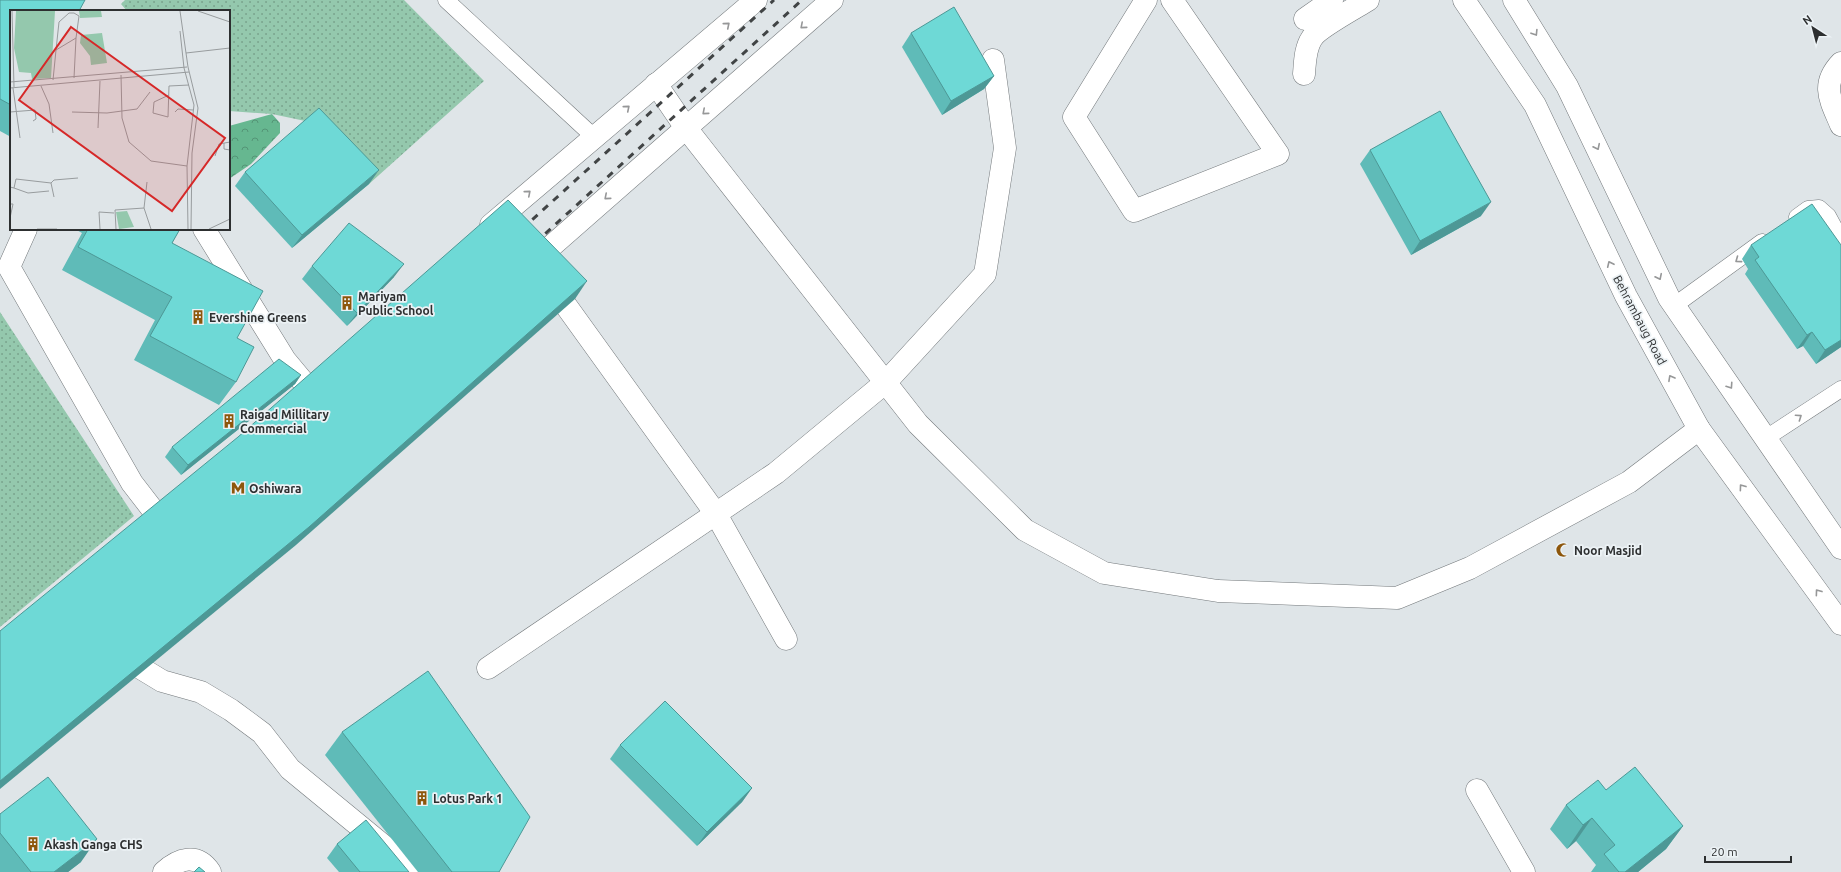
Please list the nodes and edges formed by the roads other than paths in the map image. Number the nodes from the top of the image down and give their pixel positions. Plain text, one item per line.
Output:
1 (446, 0) edge
2 (756, 0) edge
3 (832, 0) edge
4 (1146, 0) edge
5 (1172, 0) edge
6 (1332, 0) edge
7 (1368, 0) edge
8 (1464, 0) edge
9 (1514, 0) edge
10 (1305, 19) dead end
11 (993, 60) dead end
12 (1841, 63) edge
13 (1304, 74) dead end
14 (656, 84) junction
15 (1841, 125) edge
16 (686, 128) junction
17 (594, 137) junction
18 (25, 230) edge
19 (205, 230) edge
20 (473, 240) edge
21 (1841, 240) edge
22 (4, 260) edge
23 (534, 262) junction
24 (516, 277) edge
25 (1675, 306) junction
26 (323, 369) edge
27 (886, 382) junction
28 (1841, 389) edge
29 (1700, 429) junction
30 (1766, 438) junction
31 (177, 502) edge
32 (716, 514) junction
33 (159, 518) junction
34 (141, 533) edge
35 (1841, 548) edge
36 (1841, 624) edge
37 (105, 638) edge
38 (786, 639) dead end
39 (488, 668) dead end
40 (1477, 790) dead end
41 (164, 872) edge
42 (210, 872) edge
43 (410, 872) edge
44 (1524, 872) edge

1 - 17 lane
14 -> 2 street
3 -> 16 street
4 - 5 street
6 - 10 street
7 - 13 street
29 -> 8 street, Behrambaug Road
9 -> 25 street
11 - 27 street
12 - 15 street
14 - 16 street
17 -> 14 street
16 -> 23 street
16 - 27 street
20 -> 17 street
18 - 22 street
19 - 26 street
21 -> 25 lane
22 - 33 street
23 - 24 street
23 - 32 street
25 -> 30 street
27 - 29 street
27 - 32 street
30 -> 28 lane
36 -> 29 street, Behrambaug Road
30 - 35 street
31 - 33 street
32 - 38 street
32 - 39 street
33 - 34 street
37 - 43 street
40 - 44 street
41 - 42 street

